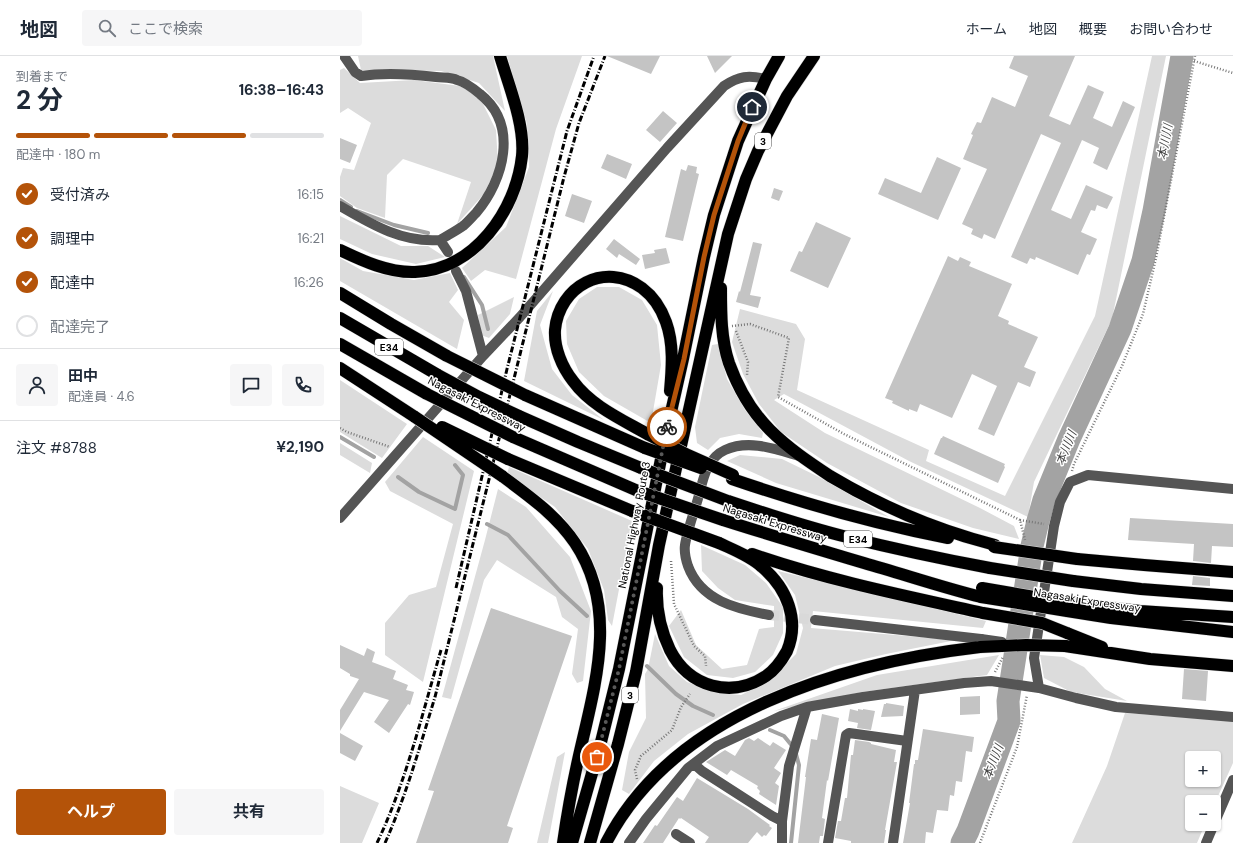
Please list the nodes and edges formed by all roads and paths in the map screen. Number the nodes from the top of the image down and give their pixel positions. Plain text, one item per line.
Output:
1 (344, 56) edge
2 (500, 56) edge
3 (779, 56) edge
4 (814, 56) edge
5 (1195, 56) edge
6 (1194, 60) junction
7 (1233, 73) edge
8 (766, 79) junction
9 (340, 206) edge
10 (728, 234) junction
11 (440, 240) junction
12 (340, 250) edge
13 (448, 252) dead end
14 (456, 271) dead end
15 (340, 293) edge
16 (340, 318) edge
17 (728, 327) junction
18 (340, 344) edge
19 (483, 356) junction
20 (340, 368) edge
21 (747, 380) dead end
22 (416, 415) junction
23 (340, 428) edge
24 (666, 434) junction
25 (400, 450) junction
26 (800, 456) junction
27 (732, 477) junction
28 (1070, 482) junction
29 (1233, 489) edge
30 (340, 518) edge
31 (1020, 520) junction
32 (1054, 526) junction
33 (720, 543) junction
34 (659, 545) junction
35 (994, 546) junction
36 (1025, 549) junction
37 (671, 561) dead end
38 (1233, 572) edge
39 (1233, 596) edge
40 (1069, 607) junction
41 (769, 616) tunnel mouth
42 (1233, 617) edge
43 (815, 620) tunnel mouth
44 (1233, 632) edge
45 (980, 643) junction
46 (1004, 652) dead end
47 (1134, 657) junction
48 (706, 666) dead end
49 (1233, 666) edge
50 (995, 682) junction
51 (1034, 687) junction
52 (915, 690) junction
53 (690, 694) dead end
54 (807, 707) junction
55 (1233, 717) edge
56 (907, 741) junction
57 (694, 764) junction
58 (1233, 780) edge
59 (637, 781) dead end
60 (1221, 808) edge
61 (782, 821) junction
62 (1211, 831) edge
63 (676, 834) dead end
64 (563, 843) edge
65 (572, 843) edge
66 (590, 843) edge
67 (606, 843) edge
68 (629, 843) edge
69 (690, 843) edge
70 (782, 843) edge
71 (828, 843) edge
72 (893, 843) edge
73 (980, 843) edge
74 (1206, 843) edge

1 - 11 street
2 - 12 highway
3 - 8 highway, National Highway Route 3 / 3
4 - 10 highway, 3
5 - 6 path
6 - 7 path
6 - 28 path
8 - 19 street
8 - 24 highway, National Highway Route 3 / 3
9 - 11 street
10 - 17 highway
10 - 34 highway, 3
11 - 13 street
14 - 19 street
15 - 27 highway, bridge
16 - 39 highway, Nagasaki Expressway / E34, bridge
17 - 21 path
17 - 26 highway
17 - 31 path
18 - 40 highway, Nagasaki Expressway / E34, bridge
19 - 25 street
20 - 22 highway
22 - 33 highway, bridge
22 - 64 highway, bridge
23 - 25 path
24 - 27 highway, bridge
24 - 65 highway, National Highway Route 3 / 3
25 - 30 street
26 - 35 highway
26 - 41 street
27 - 35 highway
28 - 29 street
28 - 32 street
31 - 32 path
31 - 36 path
32 - 51 street
33 - 34 highway
33 - 47 highway, bridge
34 - 66 highway, 3
35 - 36 highway, bridge
36 - 38 highway, bridge
37 - 48 path
40 - 42 highway
40 - 44 highway, Nagasaki Expressway
43 - 45 street
45 - 47 highway, bridge
45 - 67 highway
46 - 50 path
47 - 49 highway
50 - 51 street
50 - 52 street
51 - 55 street
51 - 73 path
52 - 54 street
52 - 56 street
53 - 59 path
54 - 57 street
54 - 61 street
56 - 71 street
56 - 72 street
57 - 61 street
57 - 68 street
58 - 60 street
61 - 70 street
62 - 74 street
63 - 69 street

